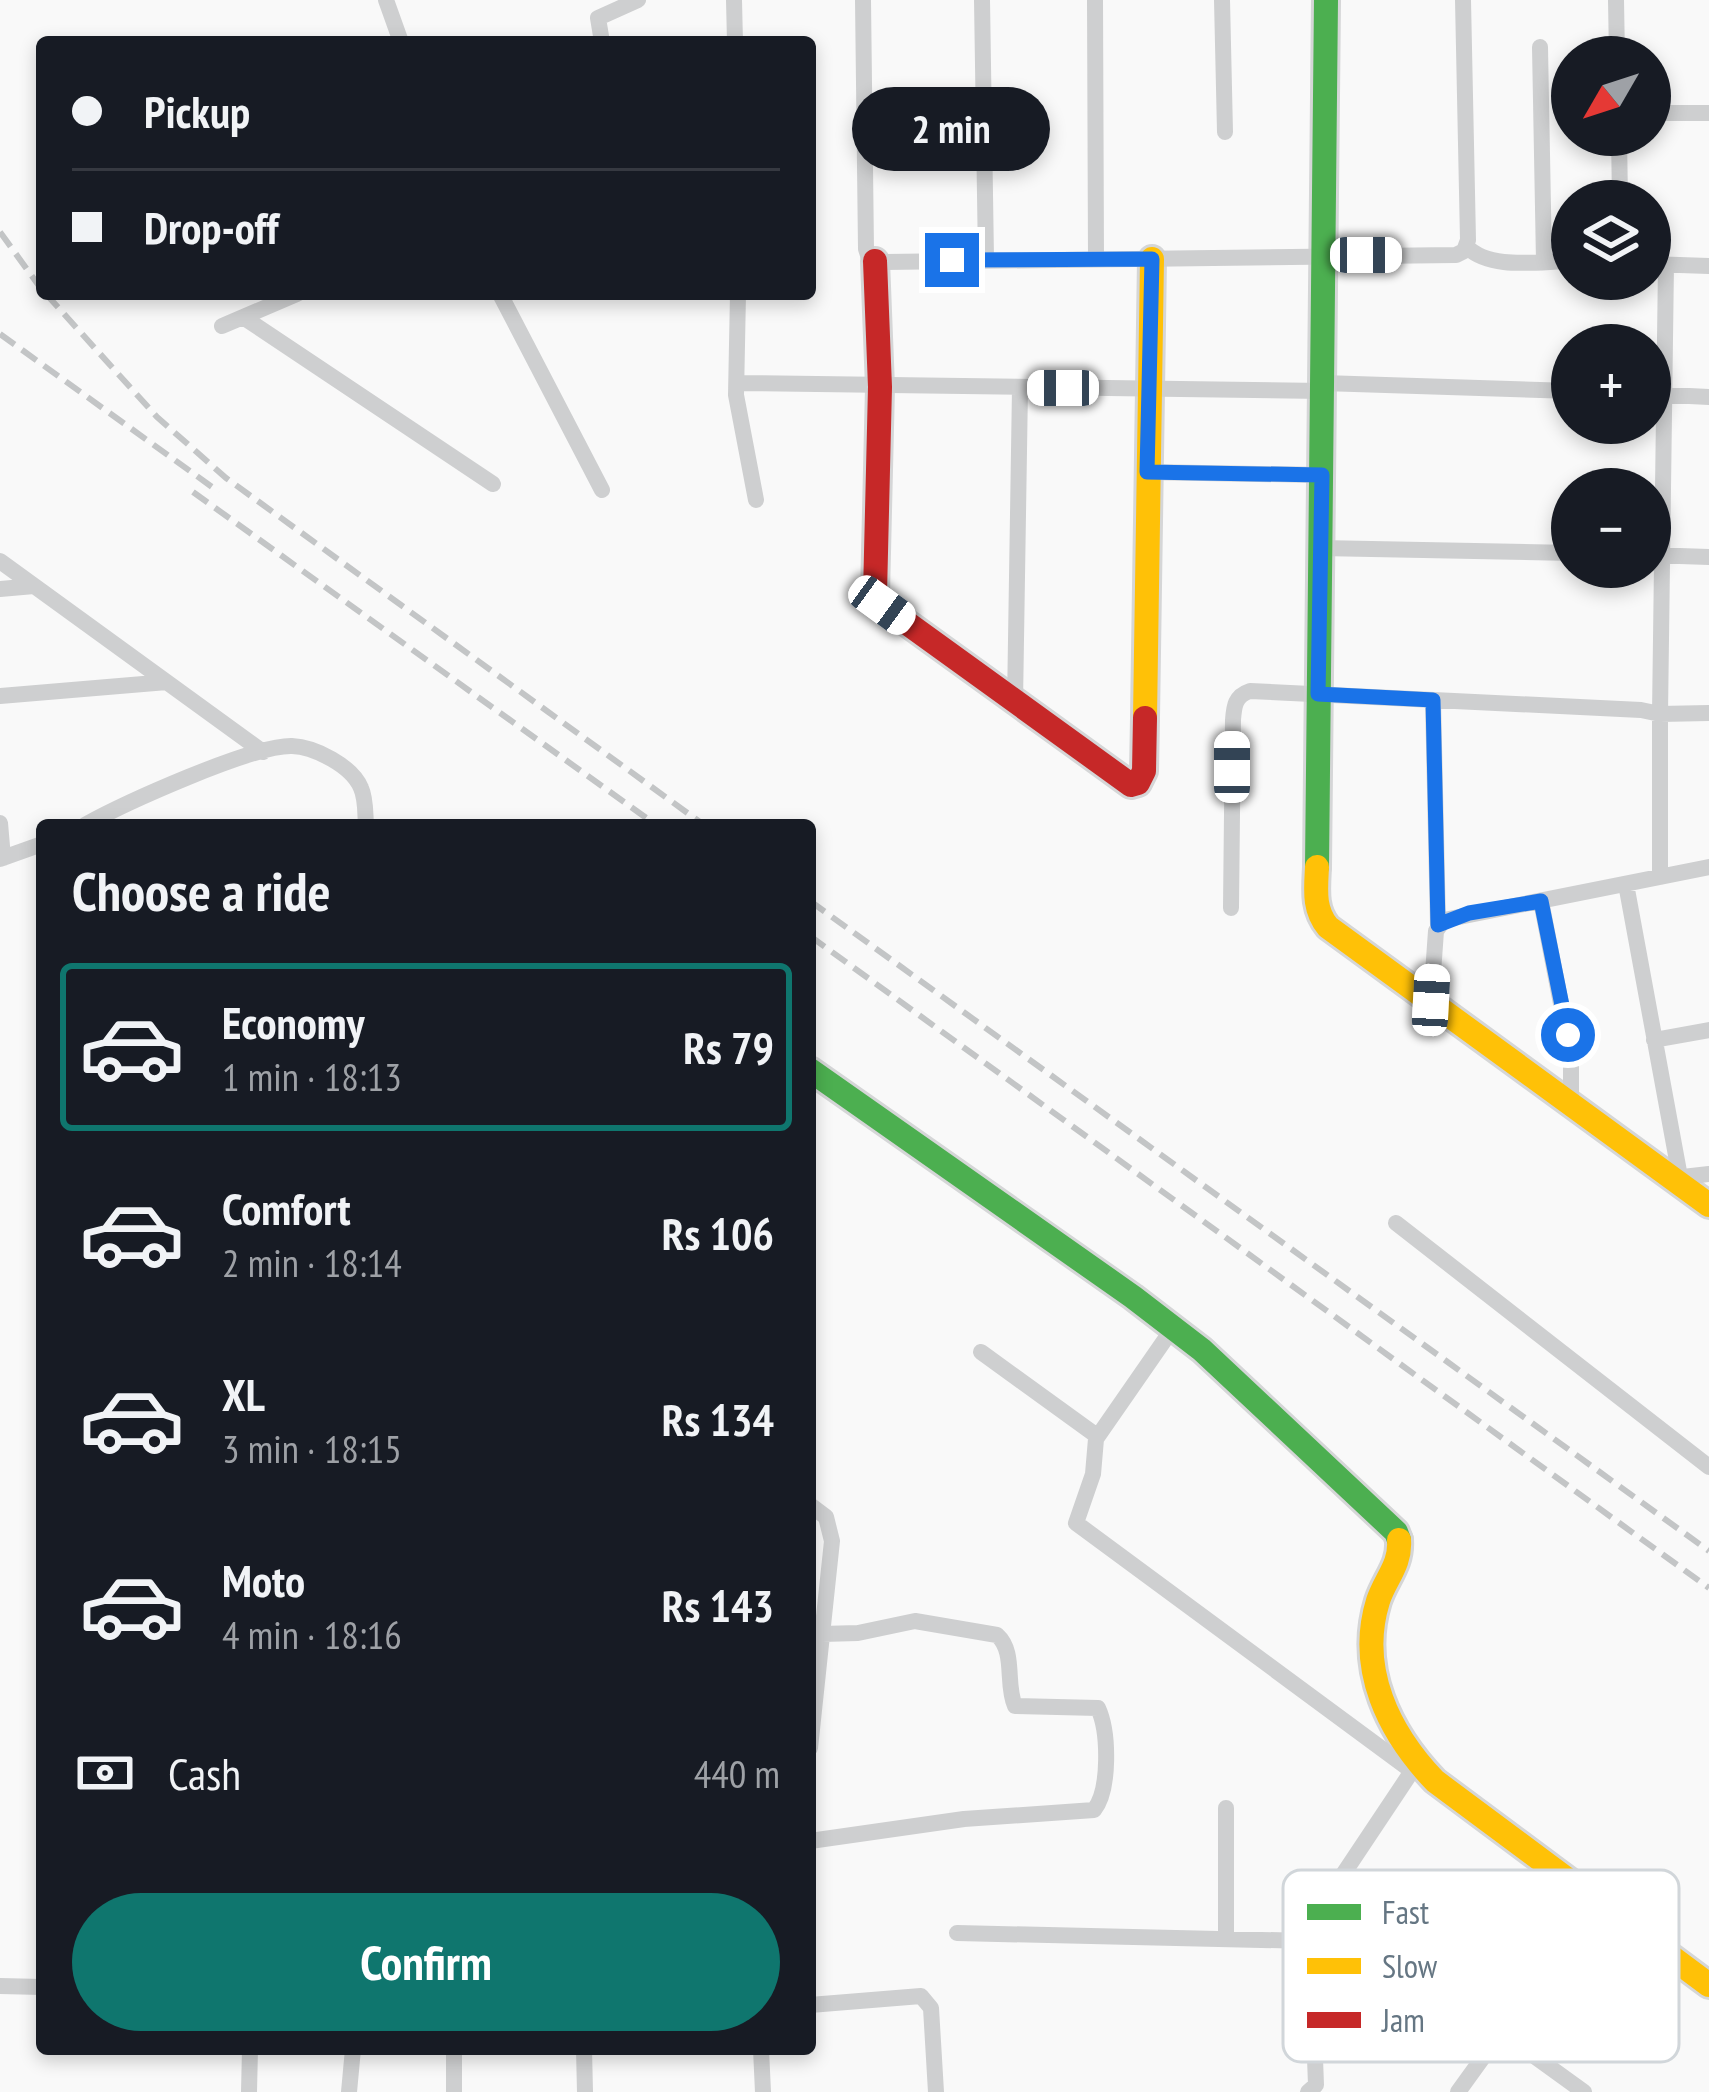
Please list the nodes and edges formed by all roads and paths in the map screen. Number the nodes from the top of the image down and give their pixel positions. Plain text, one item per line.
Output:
1 (386, 0) edge
2 (638, 0) edge
3 (734, 0) edge
4 (863, 0) edge
5 (982, 0) edge
6 (1095, 0) edge
7 (1222, 0) edge
8 (1326, 0) edge
9 (1463, 0) edge
10 (1616, 0) edge
11 (399, 36) edge
12 (601, 36) edge
13 (735, 36) edge
14 (1617, 36) edge
15 (1540, 47) dead end
16 (1671, 112) edge
17 (1709, 113) edge
18 (1225, 132) dead end
19 (1466, 246) junction
20 (1326, 255) junction
21 (986, 259) junction
22 (1096, 259) junction
23 (1152, 259) junction
24 (875, 261) junction
25 (1544, 261) junction
26 (1551, 261) edge
27 (1671, 265) edge
28 (1709, 266) edge
29 (283, 300) edge
30 (503, 300) edge
31 (738, 300) edge
32 (243, 317) junction
33 (222, 326) dead end
34 (737, 383) junction
35 (880, 387) junction
36 (1323, 387) junction
37 (1021, 388) junction
38 (1147, 388) junction
39 (1551, 391) edge
40 (1671, 396) edge
41 (1709, 397) edge
42 (1147, 472) junction
43 (1322, 475) junction
44 (494, 484) dead end
45 (602, 490) dead end
46 (756, 500) dead end
47 (1320, 548) junction
48 (1551, 553) edge
49 (1671, 556) edge
50 (1709, 557) edge
51 (0, 561) edge
52 (34, 586) junction
53 (1658, 588) edge
54 (0, 589) edge
55 (166, 682) junction
56 (1318, 694) junction
57 (0, 696) edge
58 (1433, 700) junction
59 (1015, 703) junction
60 (1709, 712) edge
61 (1660, 714) junction
62 (263, 752) junction
63 (114, 817) edge
64 (365, 819) edge
65 (0, 823) edge
66 (36, 846) edge
67 (2, 858) edge
68 (1709, 867) edge
69 (1660, 877) junction
70 (1626, 884) junction
71 (1541, 901) junction
72 (1231, 908) dead end
73 (1438, 925) junction
74 (1431, 1000) junction
75 (1709, 1030) edge
76 (1654, 1040) junction
77 (816, 1074) edge
78 (1571, 1103) junction
79 (1709, 1174) edge
80 (1676, 1177) junction
81 (1709, 1205) edge
82 (1396, 1223) dead end
83 (1173, 1328) junction
84 (982, 1352) dead end
85 (1097, 1436) junction
86 (1709, 1467) edge
87 (816, 1510) edge
88 (822, 1634) junction
89 (816, 1691) edge
90 (1414, 1768) junction
91 (1226, 1808) dead end
92 (816, 1840) edge
93 (1344, 1870) edge
94 (1553, 1870) edge
95 (957, 1933) dead end
96 (1226, 1939) junction
97 (1283, 1940) edge
98 (1679, 1963) edge
99 (1709, 1985) edge
100 (0, 1986) edge
101 (36, 1987) edge
102 (816, 2005) edge
103 (250, 2055) edge
104 (352, 2055) edge
105 (454, 2055) edge
106 (584, 2055) edge
107 (761, 2055) edge
108 (1480, 2062) edge
109 (1543, 2062) edge
110 (249, 2092) edge
111 (349, 2092) edge
112 (454, 2092) edge
113 (586, 2092) edge
114 (763, 2092) edge
115 (936, 2092) edge
116 (1458, 2092) edge
117 (1584, 2092) edge

1 - 11 street
2 - 12 street
3 - 13 street
4 - 24 street
5 - 21 street
6 - 22 street
7 - 18 street
8 - 20 street
9 - 19 street
10 - 14 street
15 - 25 street
16 - 17 street
19 - 20 street
19 - 25 street
20 - 23 street
20 - 36 street
21 - 22 street
21 - 24 street
22 - 23 street
23 - 38 street
24 - 35 street
25 - 26 street
27 - 28 street
29 - 32 street
30 - 45 street
31 - 34 street
32 - 33 street
32 - 44 street
34 - 35 street
34 - 46 street
35 - 37 street
35 - 59 street
36 - 38 street
36 - 39 street
36 - 43 street
37 - 38 street
37 - 59 street
38 - 42 street
40 - 41 street
42 - 43 street
42 - 59 street
43 - 47 street
47 - 48 street
47 - 56 street
49 - 50 street
51 - 52 street
52 - 54 street
52 - 55 street
53 - 61 street
55 - 57 street
55 - 62 street
56 - 58 street
56 - 72 street
56 - 74 street
58 - 61 street
58 - 73 street
60 - 61 street
61 - 69 street
62 - 63 street
62 - 64 street
65 - 67 street
66 - 67 street
68 - 69 street
69 - 70 street
70 - 71 street
70 - 76 street
71 - 73 street
71 - 78 street
73 - 74 street
74 - 78 street
75 - 76 street
76 - 80 street
77 - 83 street
78 - 80 street
79 - 80 street
80 - 81 street
82 - 86 street
83 - 85 street
83 - 90 street
84 - 85 street
85 - 90 street
87 - 88 street
88 - 89 street
88 - 92 street
90 - 93 street
90 - 94 street
91 - 96 street
95 - 96 street
96 - 97 street
98 - 99 street
100 - 101 street
102 - 115 street
103 - 110 street
104 - 111 street
105 - 112 street
106 - 113 street
107 - 114 street
108 - 116 street
109 - 117 street

